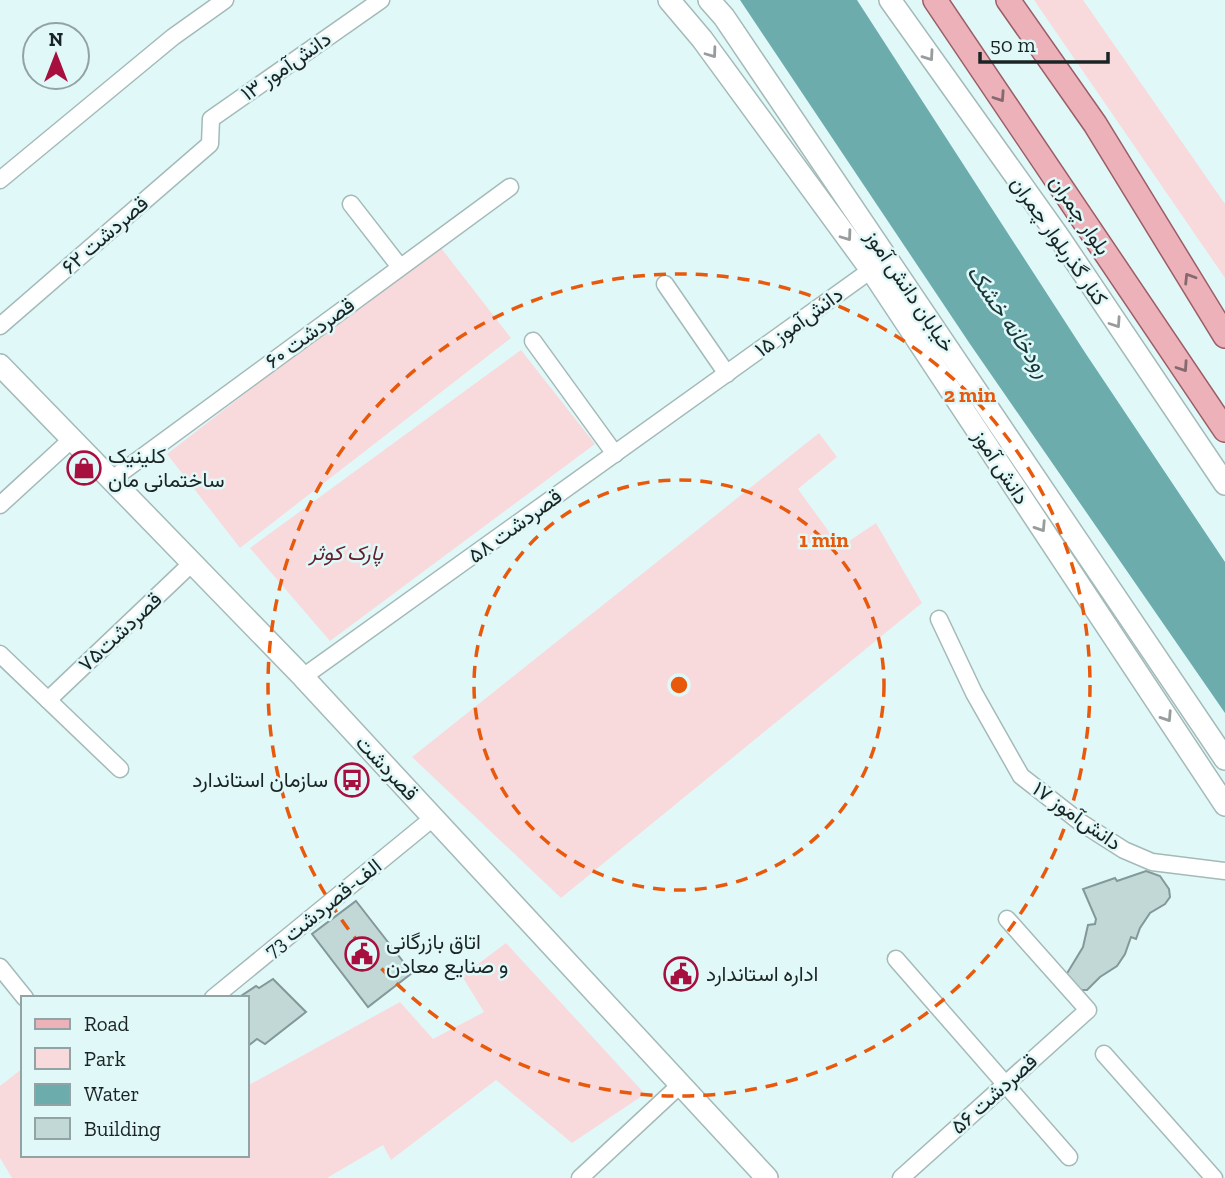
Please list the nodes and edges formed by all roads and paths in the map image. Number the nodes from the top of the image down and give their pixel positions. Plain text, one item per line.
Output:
1 (225, 0) edge
2 (382, 0) edge
3 (669, 0) edge
4 (709, 0) edge
5 (726, 0) edge
6 (890, 0) edge
7 (934, 0) edge
8 (1008, 0) edge
9 (210, 144) joint
10 (0, 180) edge
11 (510, 187) dead end
12 (351, 204) dead end
13 (400, 267) junction
14 (872, 270) junction
15 (665, 284) dead end
16 (0, 326) edge
17 (1225, 336) edge
18 (533, 341) dead end
19 (0, 365) edge
20 (727, 374) junction
21 (1225, 430) edge
22 (72, 439) junction
23 (615, 454) junction
24 (111, 480) junction
25 (1225, 484) edge
26 (0, 505) edge
27 (192, 563) junction
28 (939, 619) dead end
29 (0, 654) edge
30 (303, 677) junction
31 (48, 700) junction
32 (1225, 737) edge
33 (1225, 759) edge
34 (120, 769) dead end
35 (1225, 805) edge
36 (433, 818) junction
37 (1225, 871) edge
38 (1007, 919) dead end
39 (896, 959) dead end
40 (0, 967) edge
41 (23, 996) edge
42 (215, 996) edge
43 (1104, 1054) dead end
44 (1005, 1084) junction
45 (680, 1085) junction
46 (1069, 1157) dead end
47 (580, 1178) edge
48 (767, 1178) edge
49 (901, 1178) edge
50 (1214, 1178) edge

1 - 10 street
2 - 9 street, دانش‌آموز ۱۳
3 -> 14 main road, دانش آموز
4 - 33 main road, خیابان دانش آموز
5 - 32 main road, خیابان دانش آموز
6 -> 25 main road, کنار گذربلوار چمران
7 -> 21 main road, بلوار چمران
17 -> 8 main road
9 - 16 street, قصردشت ۶۲
11 - 13 street, ۶۰ قصردشت
12 - 13 street
13 - 24 street, ۶۰ قصردشت
14 - 20 street, دانش‌آموز ۱۵
14 -> 35 main road, دانش آموز
15 - 20 street
18 - 23 street
19 - 22 main road, قصردشت
20 - 23 street, قصردشت ۵۸
22 - 24 main road, قصردشت
22 - 26 street
23 - 30 street, قصردشت ۵۸
24 - 27 main road, قصردشت
27 - 30 main road, قصردشت
27 - 31 street, قصردشت۷۵
28 - 37 street, دانش‌آموز ۱۷
29 - 31 street
30 - 36 main road, قصردشت
31 - 34 street
36 - 42 street, 73 الف-قصردشت
36 - 45 main road, قصردشت
38 - 44 street, ۵۶ قصردشت
39 - 44 street
40 - 41 street
43 - 50 street
44 - 46 street
44 - 49 street, ۵۶ قصردشت
45 - 47 street
45 - 48 main road, قصردشت

